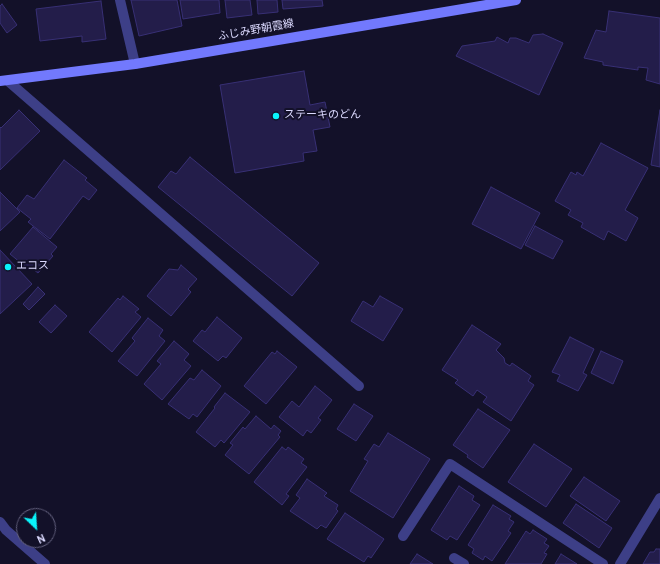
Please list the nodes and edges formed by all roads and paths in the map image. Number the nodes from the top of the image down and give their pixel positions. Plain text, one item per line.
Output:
1 (120, 0) edge
2 (516, 0) edge
3 (135, 64) junction
4 (4, 81) edge
5 (359, 386) dead end
6 (660, 498) edge
7 (0, 522) edge
8 (403, 536) dead end
9 (454, 558) dead end
10 (45, 564) edge
11 (464, 564) edge
12 (603, 564) edge
13 (620, 564) edge

1 - 3 street
2 - 3 main road, ふじみ野朝霞線
3 - 4 main road, ふじみ野朝霞線
4 - 5 street
6 - 13 street
7 - 10 street
8 - 12 street
9 - 11 street

